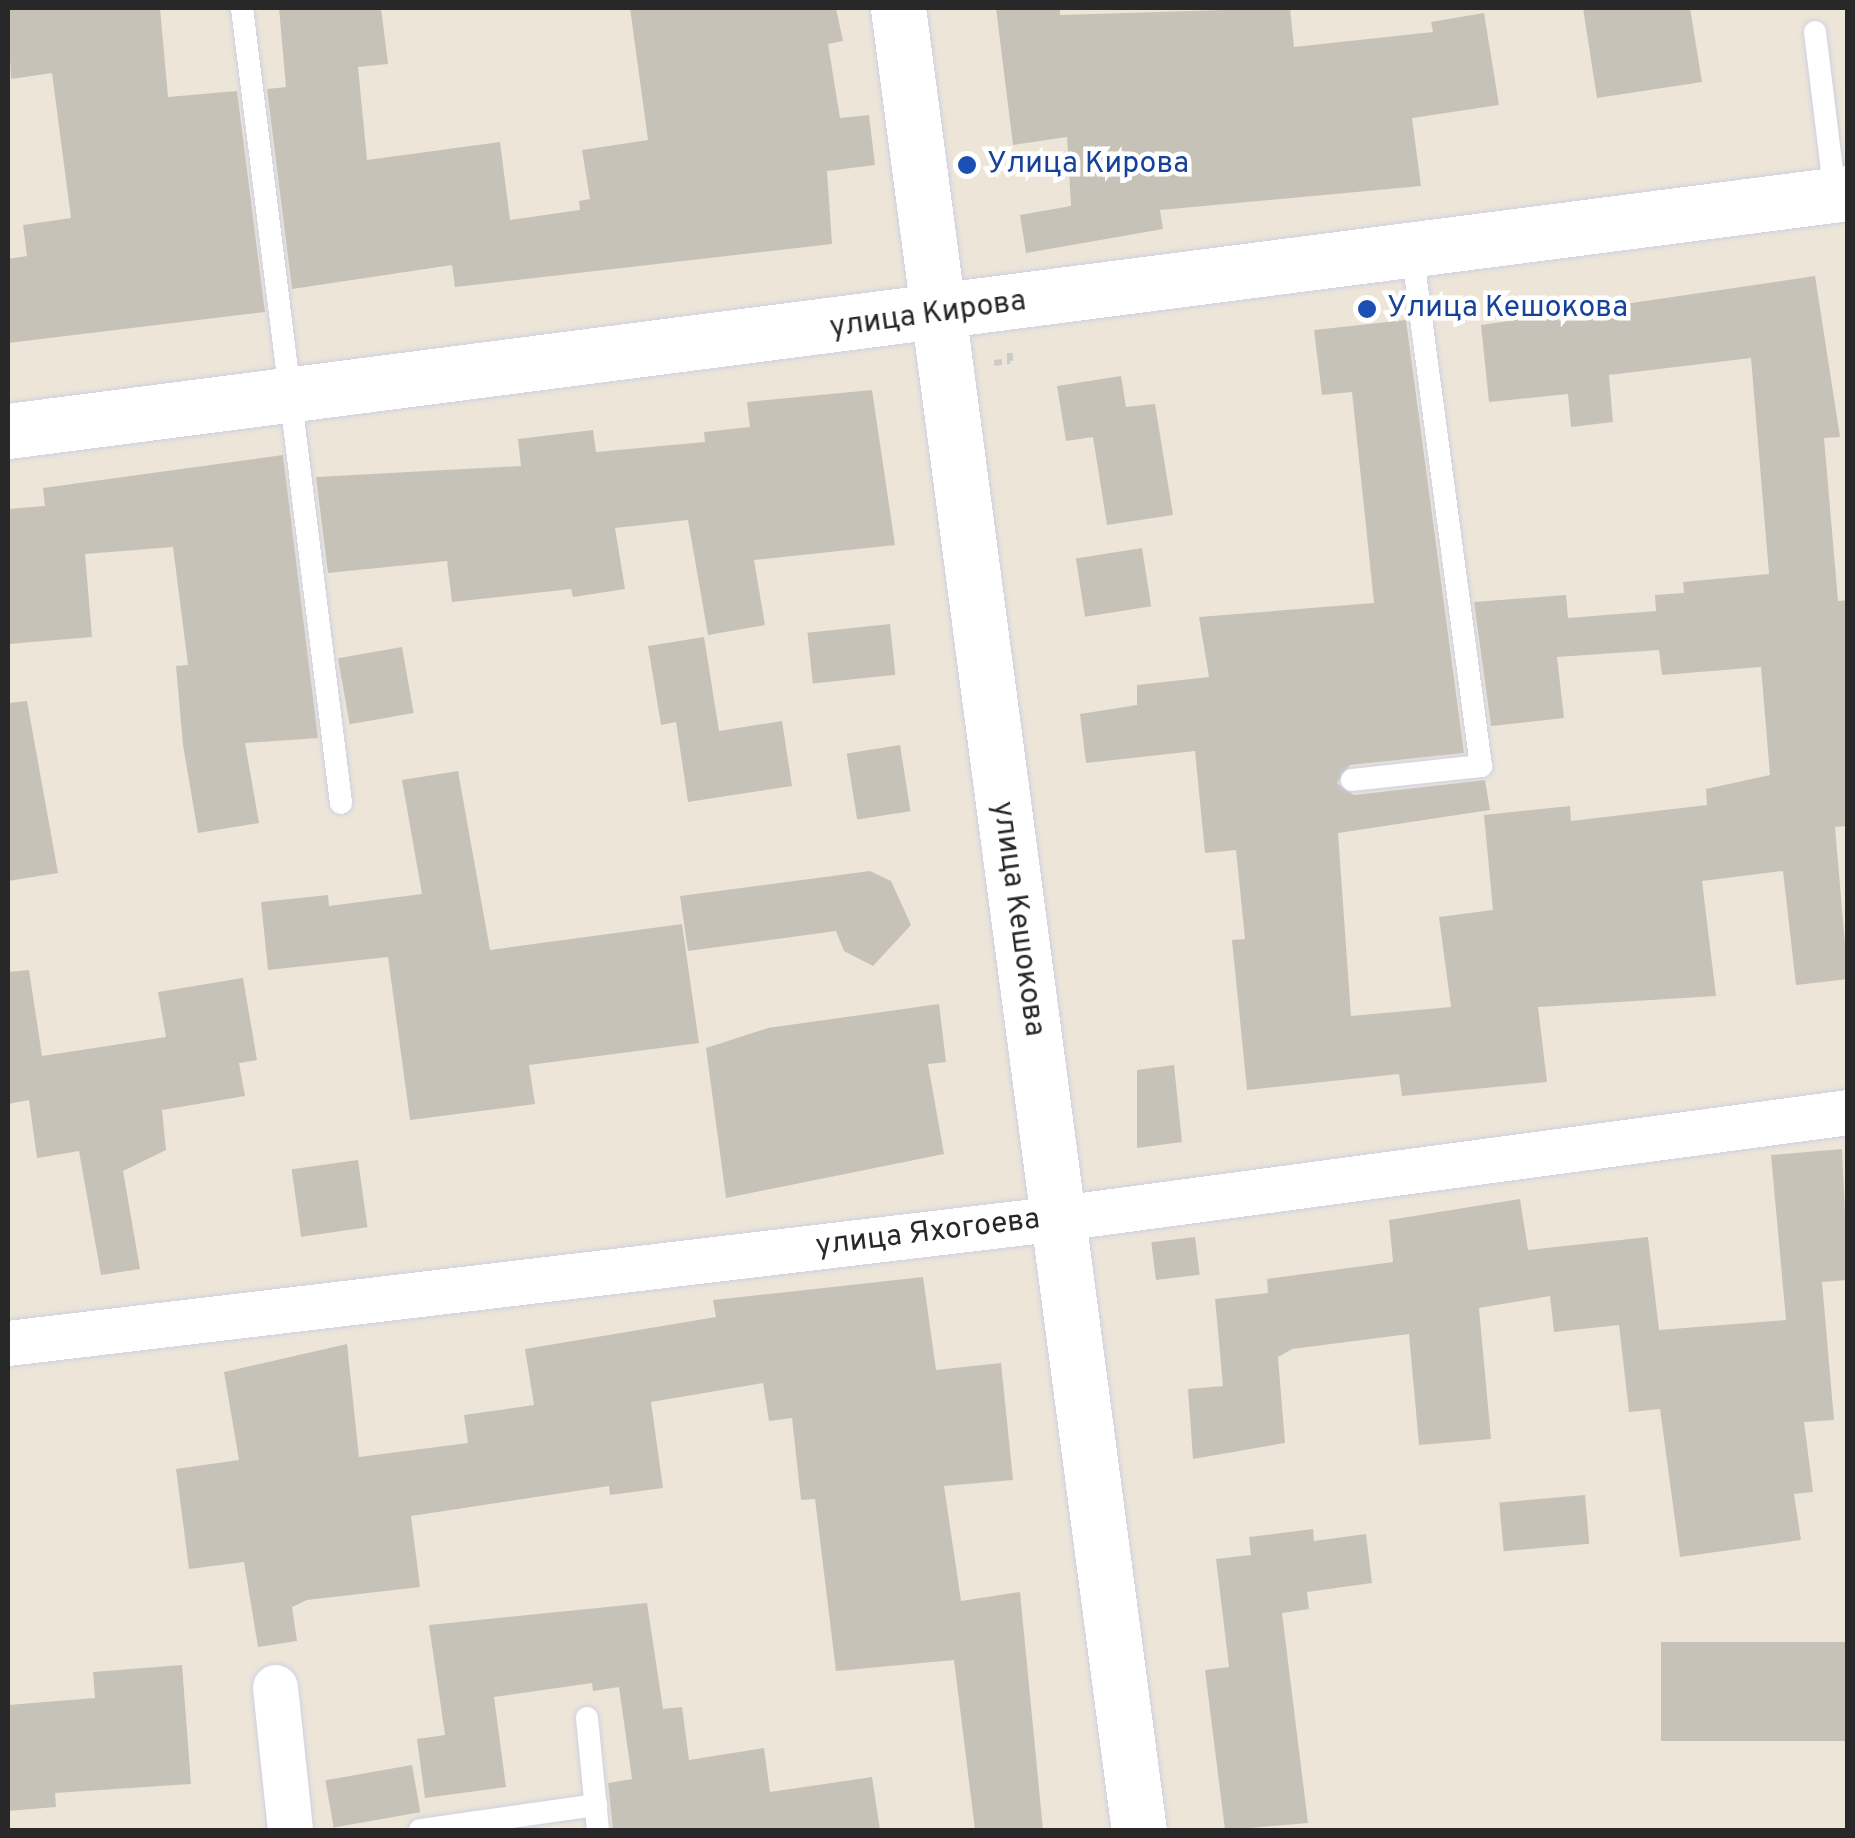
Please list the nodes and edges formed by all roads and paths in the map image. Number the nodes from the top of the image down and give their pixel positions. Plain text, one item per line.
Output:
1 (242, 8) edge
2 (898, 8) edge
3 (1815, 32) dead end
4 (1841, 194) edge
5 (1412, 251) junction
6 (934, 316) junction
7 (296, 396) junction
8 (8, 431) edge
9 (1352, 780) dead end
10 (340, 803) dead end
11 (1848, 1112) edge
12 (1060, 1218) junction
13 (8, 1343) edge
14 (275, 1688) dead end
15 (587, 1718) dead end
16 (596, 1805) junction
17 (290, 1830) edge
18 (420, 1830) edge
19 (598, 1830) edge
20 (1139, 1830) edge

1 - 7 lane
2 - 6 main road, улица Кешокова
3 - 4 lane
4 - 5 main road, улица Кирова
5 - 6 main road, улица Кирова
5 - 9 lane
6 - 7 main road, улица Кирова
6 - 12 main road, улица Кешокова
7 - 8 main road, улица Кирова
7 - 10 lane
11 - 12 street, улица Яхогоева
12 - 13 street, улица Яхогоева
12 - 20 main road, улица Кешокова
14 - 17 street
15 - 16 lane
16 - 18 lane
16 - 19 lane

